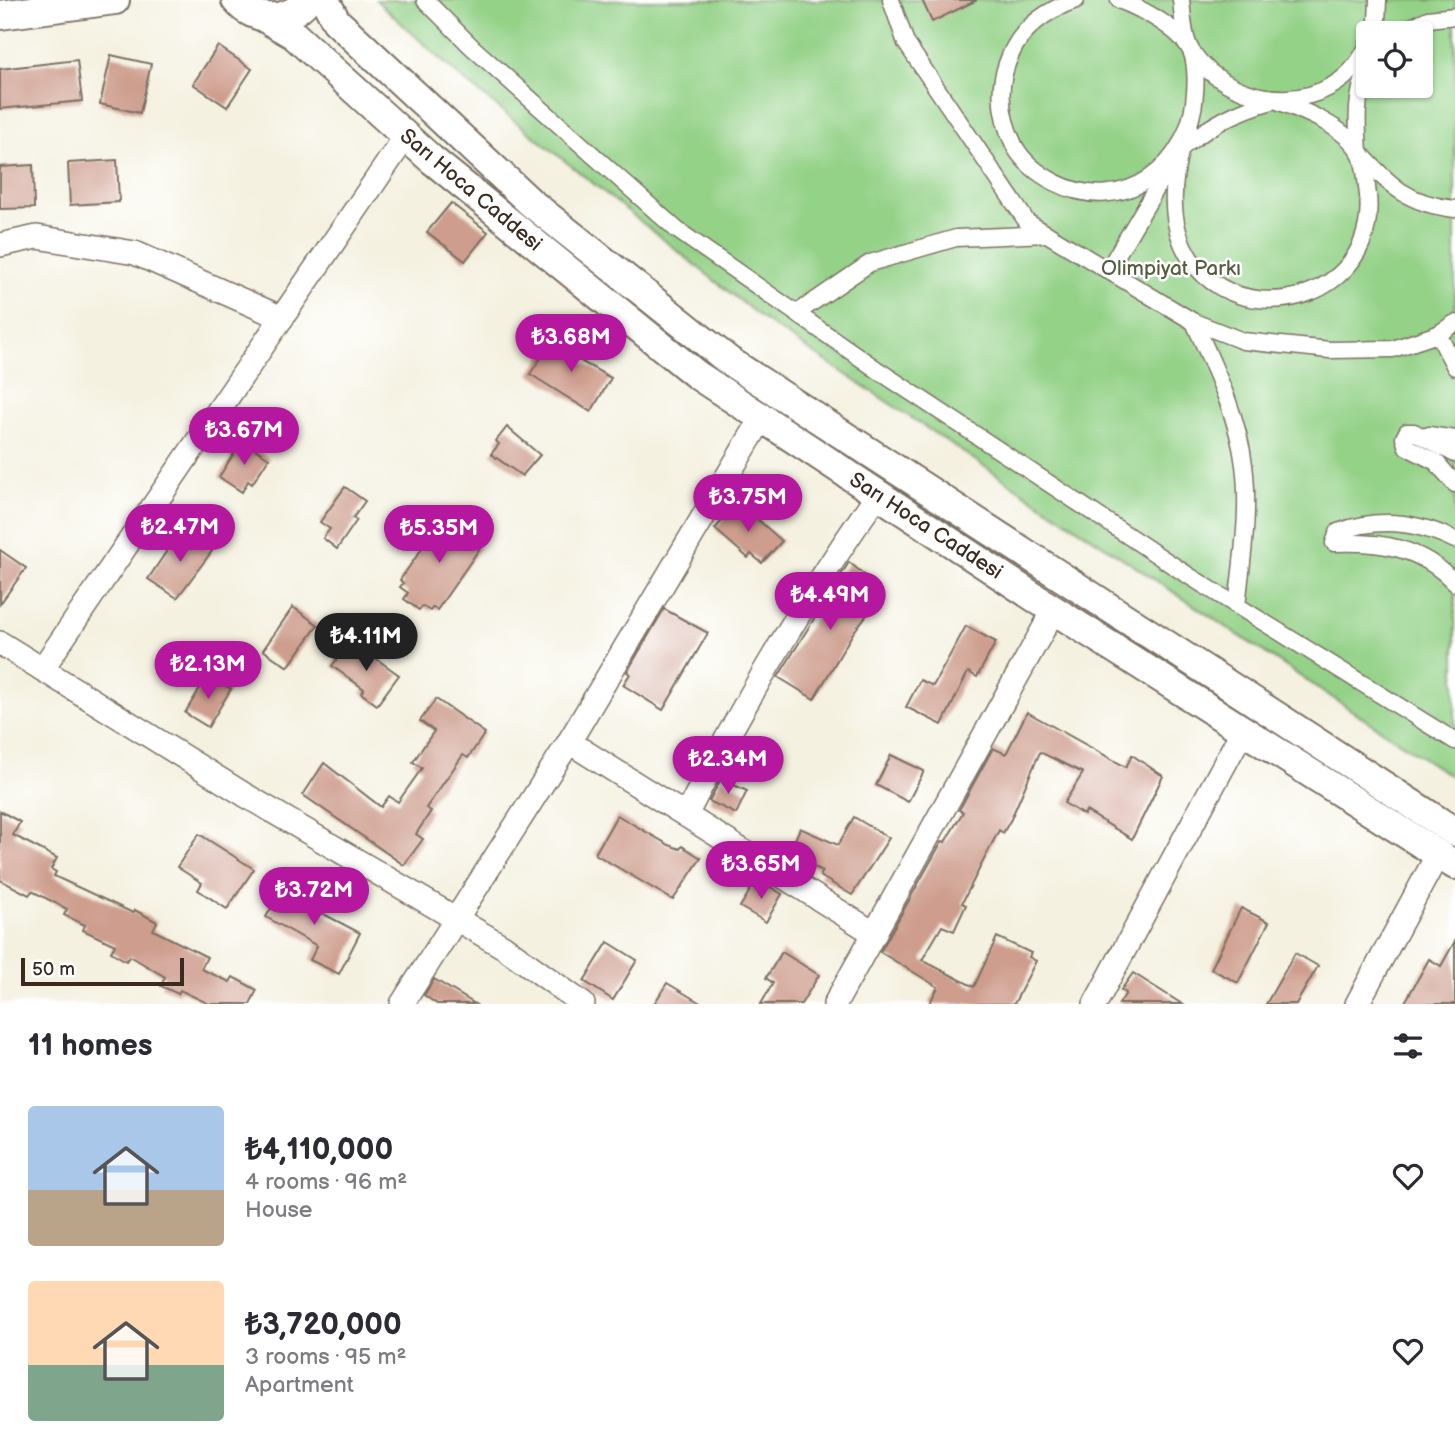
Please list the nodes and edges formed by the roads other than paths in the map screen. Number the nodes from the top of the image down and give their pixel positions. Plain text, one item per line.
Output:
1 (115, 0) edge
2 (307, 0) edge
3 (325, 0) edge
4 (425, 0) edge
5 (891, 0) edge
6 (1076, 0) edge
7 (1119, 0) edge
8 (1181, 0) edge
9 (1378, 0) edge
10 (239, 5) edge
11 (0, 15) edge
12 (1455, 16) edge
13 (1377, 21) edge
14 (1424, 21) edge
15 (1191, 51) junction
16 (1356, 62) edge
17 (1359, 98) edge
18 (1275, 100) junction
19 (406, 136) junction
20 (1181, 148) junction
21 (1359, 152) junction
22 (1455, 209) edge
23 (1047, 234) junction
24 (0, 245) edge
25 (1108, 270) junction
26 (797, 313) junction
27 (282, 318) junction
28 (1194, 322) junction
29 (1455, 323) edge
30 (1438, 334) junction
31 (1455, 367) edge
32 (762, 418) junction
33 (1423, 435) junction
34 (1455, 439) edge
35 (1455, 454) edge
36 (1455, 484) edge
37 (878, 495) junction
38 (1455, 540) edge
39 (1455, 583) edge
40 (1237, 606) junction
41 (1054, 610) junction
42 (2, 649) edge
43 (42, 669) junction
44 (1242, 730) junction
45 (1455, 741) edge
46 (569, 742) junction
47 (687, 815) junction
48 (1455, 832) edge
49 (1447, 860) edge
50 (457, 920) junction
51 (876, 934) junction
52 (402, 1004) edge
53 (583, 1004) edge
54 (835, 1004) edge
55 (1095, 1004) edge
56 (1357, 1004) edge

1 - 11 street
2 - 10 street
3 - 48 street, Sarı Hoca Caddesi
4 - 26 street
5 - 23 street
6 - 20 street
7 - 15 street
8 - 15 street
9 - 13 street
10 - 19 street, Sarı Hoca Caddesi
12 - 14 street
15 - 18 street
15 - 20 street
16 - 18 street
17 - 21 street
18 - 20 street
18 - 21 street
19 - 27 street
19 - 32 street, Sarı Hoca Caddesi
20 - 21 street
20 - 25 street
21 - 22 street
23 - 25 street
23 - 26 street
24 - 27 street
25 - 28 street
26 - 40 street
27 - 43 street
28 - 30 street
28 - 40 street
29 - 30 street
30 - 31 street
32 - 37 street, Sarı Hoca Caddesi
32 - 46 street
33 - 34 street
33 - 35 street
33 - 36 street
37 - 41 street, Sarı Hoca Caddesi
37 - 47 street
38 - 39 street
40 - 45 street
41 - 44 street, Sarı Hoca Caddesi
41 - 51 street
42 - 43 street
43 - 50 street
44 - 49 street, Sarı Hoca Caddesi
44 - 55 street
46 - 47 street
46 - 50 street
47 - 51 street
49 - 56 street
50 - 52 street
50 - 53 street
51 - 54 street

